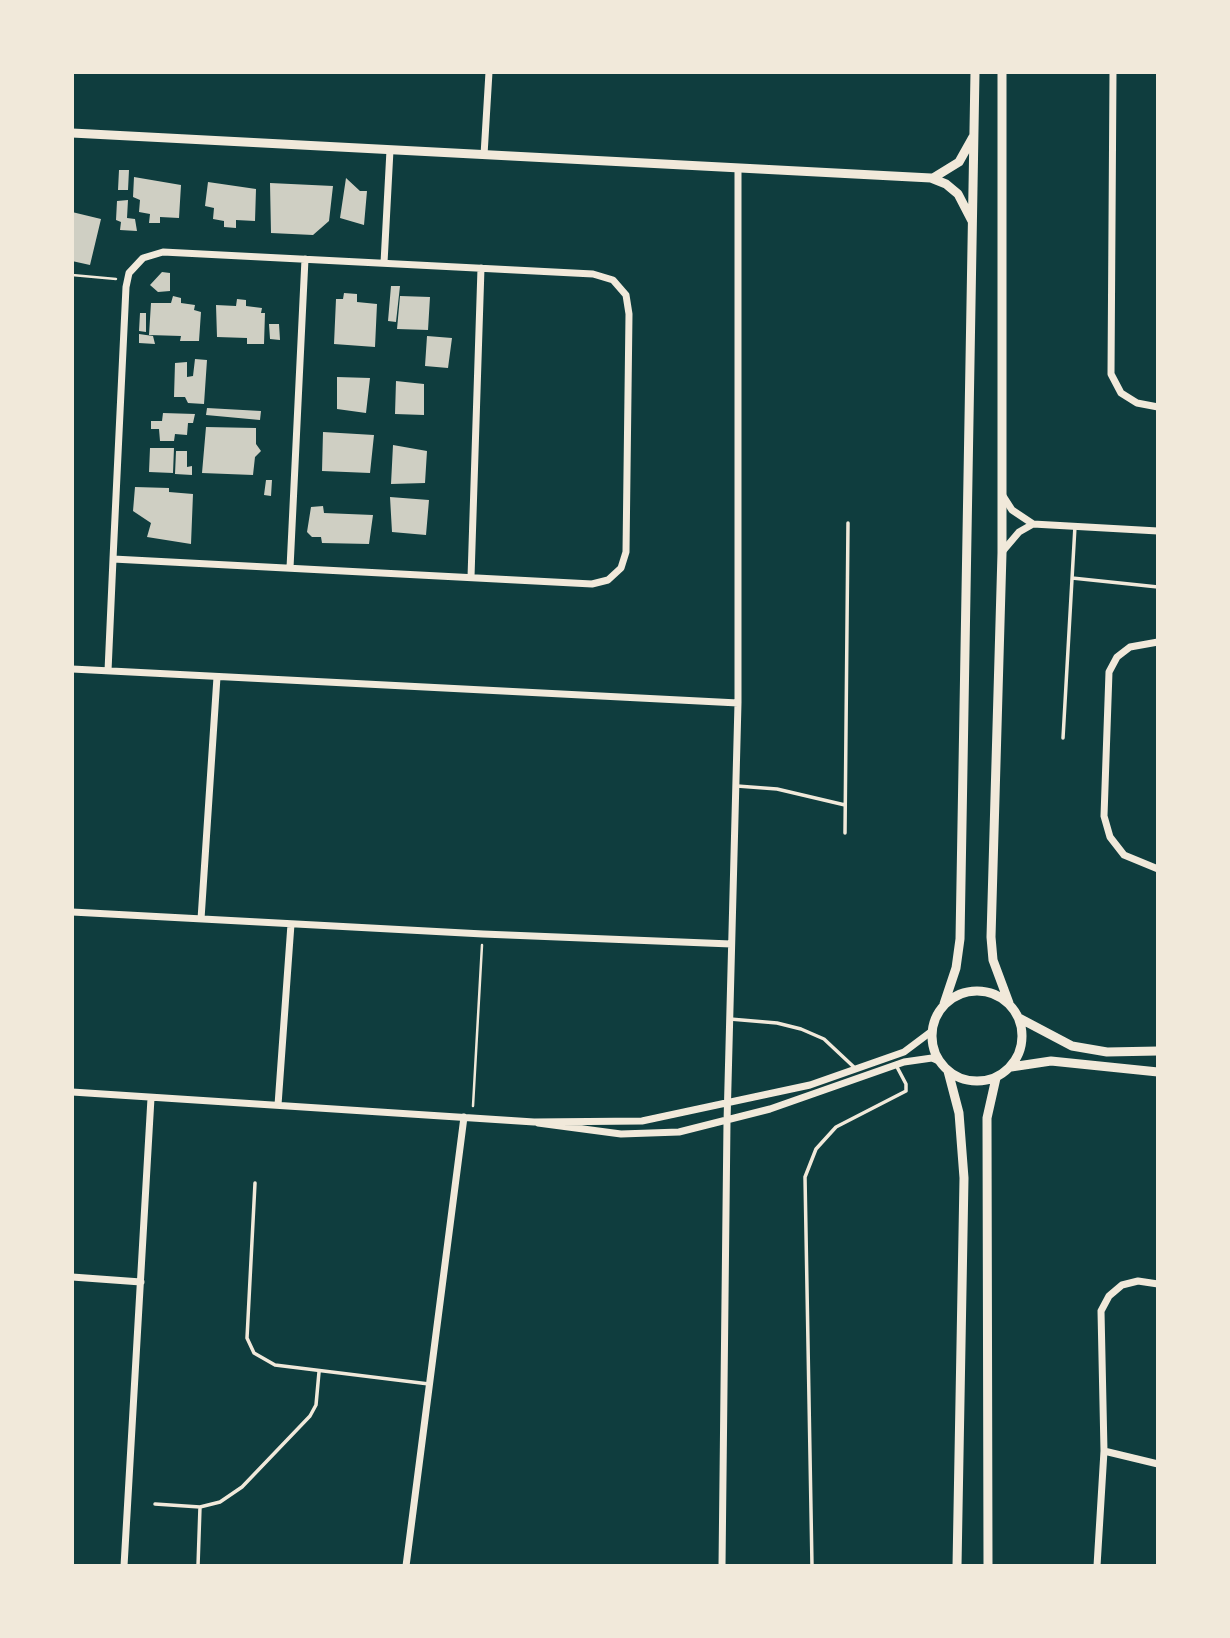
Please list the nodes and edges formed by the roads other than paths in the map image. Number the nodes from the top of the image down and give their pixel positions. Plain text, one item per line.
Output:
1 (489, 72) edge
2 (975, 72) edge
3 (1002, 72) edge
4 (1113, 72) edge
5 (72, 133) edge
6 (974, 135) junction
7 (390, 150) junction
8 (484, 155) junction
9 (738, 168) junction
10 (931, 178) junction
11 (974, 224) junction
12 (305, 259) junction
13 (384, 263) junction
14 (481, 268) junction
15 (1158, 407) edge
16 (1003, 496) junction
17 (848, 523) dead end
18 (1034, 524) junction
19 (1075, 526) junction
20 (1158, 531) edge
21 (1002, 553) junction
22 (113, 559) junction
23 (290, 568) junction
24 (471, 577) junction
25 (1072, 578) junction
26 (1158, 587) edge
27 (1158, 642) edge
28 (72, 669) edge
29 (108, 671) junction
30 (217, 677) junction
31 (738, 703) junction
32 (1063, 738) dead end
33 (736, 786) junction
34 (845, 806) junction
35 (845, 833) dead end
36 (1158, 869) edge
37 (72, 912) edge
38 (201, 919) junction
39 (291, 924) junction
40 (731, 944) junction
41 (1009, 1003) junction
42 (944, 1004) junction
43 (1019, 1018) junction
44 (730, 1019) junction
45 (932, 1031) junction
46 (1158, 1051) edge
47 (1107, 1052) junction
48 (939, 1060) junction
49 (896, 1065) junction
50 (1106, 1065) junction
51 (1011, 1067) junction
52 (856, 1069) junction
53 (948, 1071) junction
54 (1158, 1072) edge
55 (996, 1077) junction
56 (72, 1092) edge
57 (151, 1098) junction
58 (728, 1102) junction
59 (278, 1105) junction
60 (468, 1118) junction
61 (534, 1122) junction
62 (727, 1122) junction
63 (256, 1183) dead end
64 (72, 1277) edge
65 (141, 1282) junction
66 (1158, 1284) edge
67 (319, 1372) junction
68 (431, 1384) junction
69 (1104, 1451) junction
70 (1158, 1464) edge
71 (155, 1504) dead end
72 (200, 1507) junction
73 (124, 1566) edge
74 (198, 1566) edge
75 (406, 1566) edge
76 (722, 1566) edge
77 (812, 1566) edge
78 (957, 1566) edge
79 (988, 1566) edge
80 (1097, 1566) edge

1 - 8 street
2 - 6 street
3 - 16 street
4 - 15 street
5 - 7 street
6 - 10 street
6 - 11 street
7 - 8 street
7 - 13 street
8 - 9 street
9 - 10 street
9 - 31 street
10 - 11 street
11 - 42 street
12 - 13 street
12 - 22 street
12 - 23 street
13 - 14 street
14 - 24 street
14 - 24 street
16 - 18 street
16 - 21 street
17 - 34 lane
18 - 19 street
18 - 21 street
19 - 20 street
19 - 25 lane
21 - 41 street
22 - 23 street
22 - 29 street
23 - 24 street
25 - 26 lane
25 - 32 lane
27 - 36 street
28 - 29 street
29 - 30 street
30 - 31 street
30 - 38 street
31 - 33 street
33 - 34 lane
33 - 40 street
34 - 35 lane
37 - 38 street
38 - 39 street
39 - 40 street
39 - 59 street
40 - 44 street
41 - 42 street
41 - 43 street
42 - 45 street
43 - 47 street
43 - 51 street
44 - 52 lane
44 - 58 street
45 - 48 street
45 - 52 street
46 - 47 street
47 - 50 street
48 - 49 street
48 - 53 street
49 - 62 street
49 - 77 lane
50 - 51 street
50 - 54 street
51 - 55 street
52 - 58 street
53 - 55 street
53 - 78 street
55 - 79 street
56 - 57 street
57 - 59 street
57 - 65 street
58 - 61 street
58 - 62 street
59 - 60 street
60 - 61 street
60 - 68 street
61 - 62 street
62 - 76 street
63 - 67 lane
64 - 65 street
65 - 73 street
66 - 69 street
67 - 68 lane
67 - 72 lane
68 - 75 street
69 - 70 street
69 - 80 street
71 - 72 lane
72 - 74 lane

